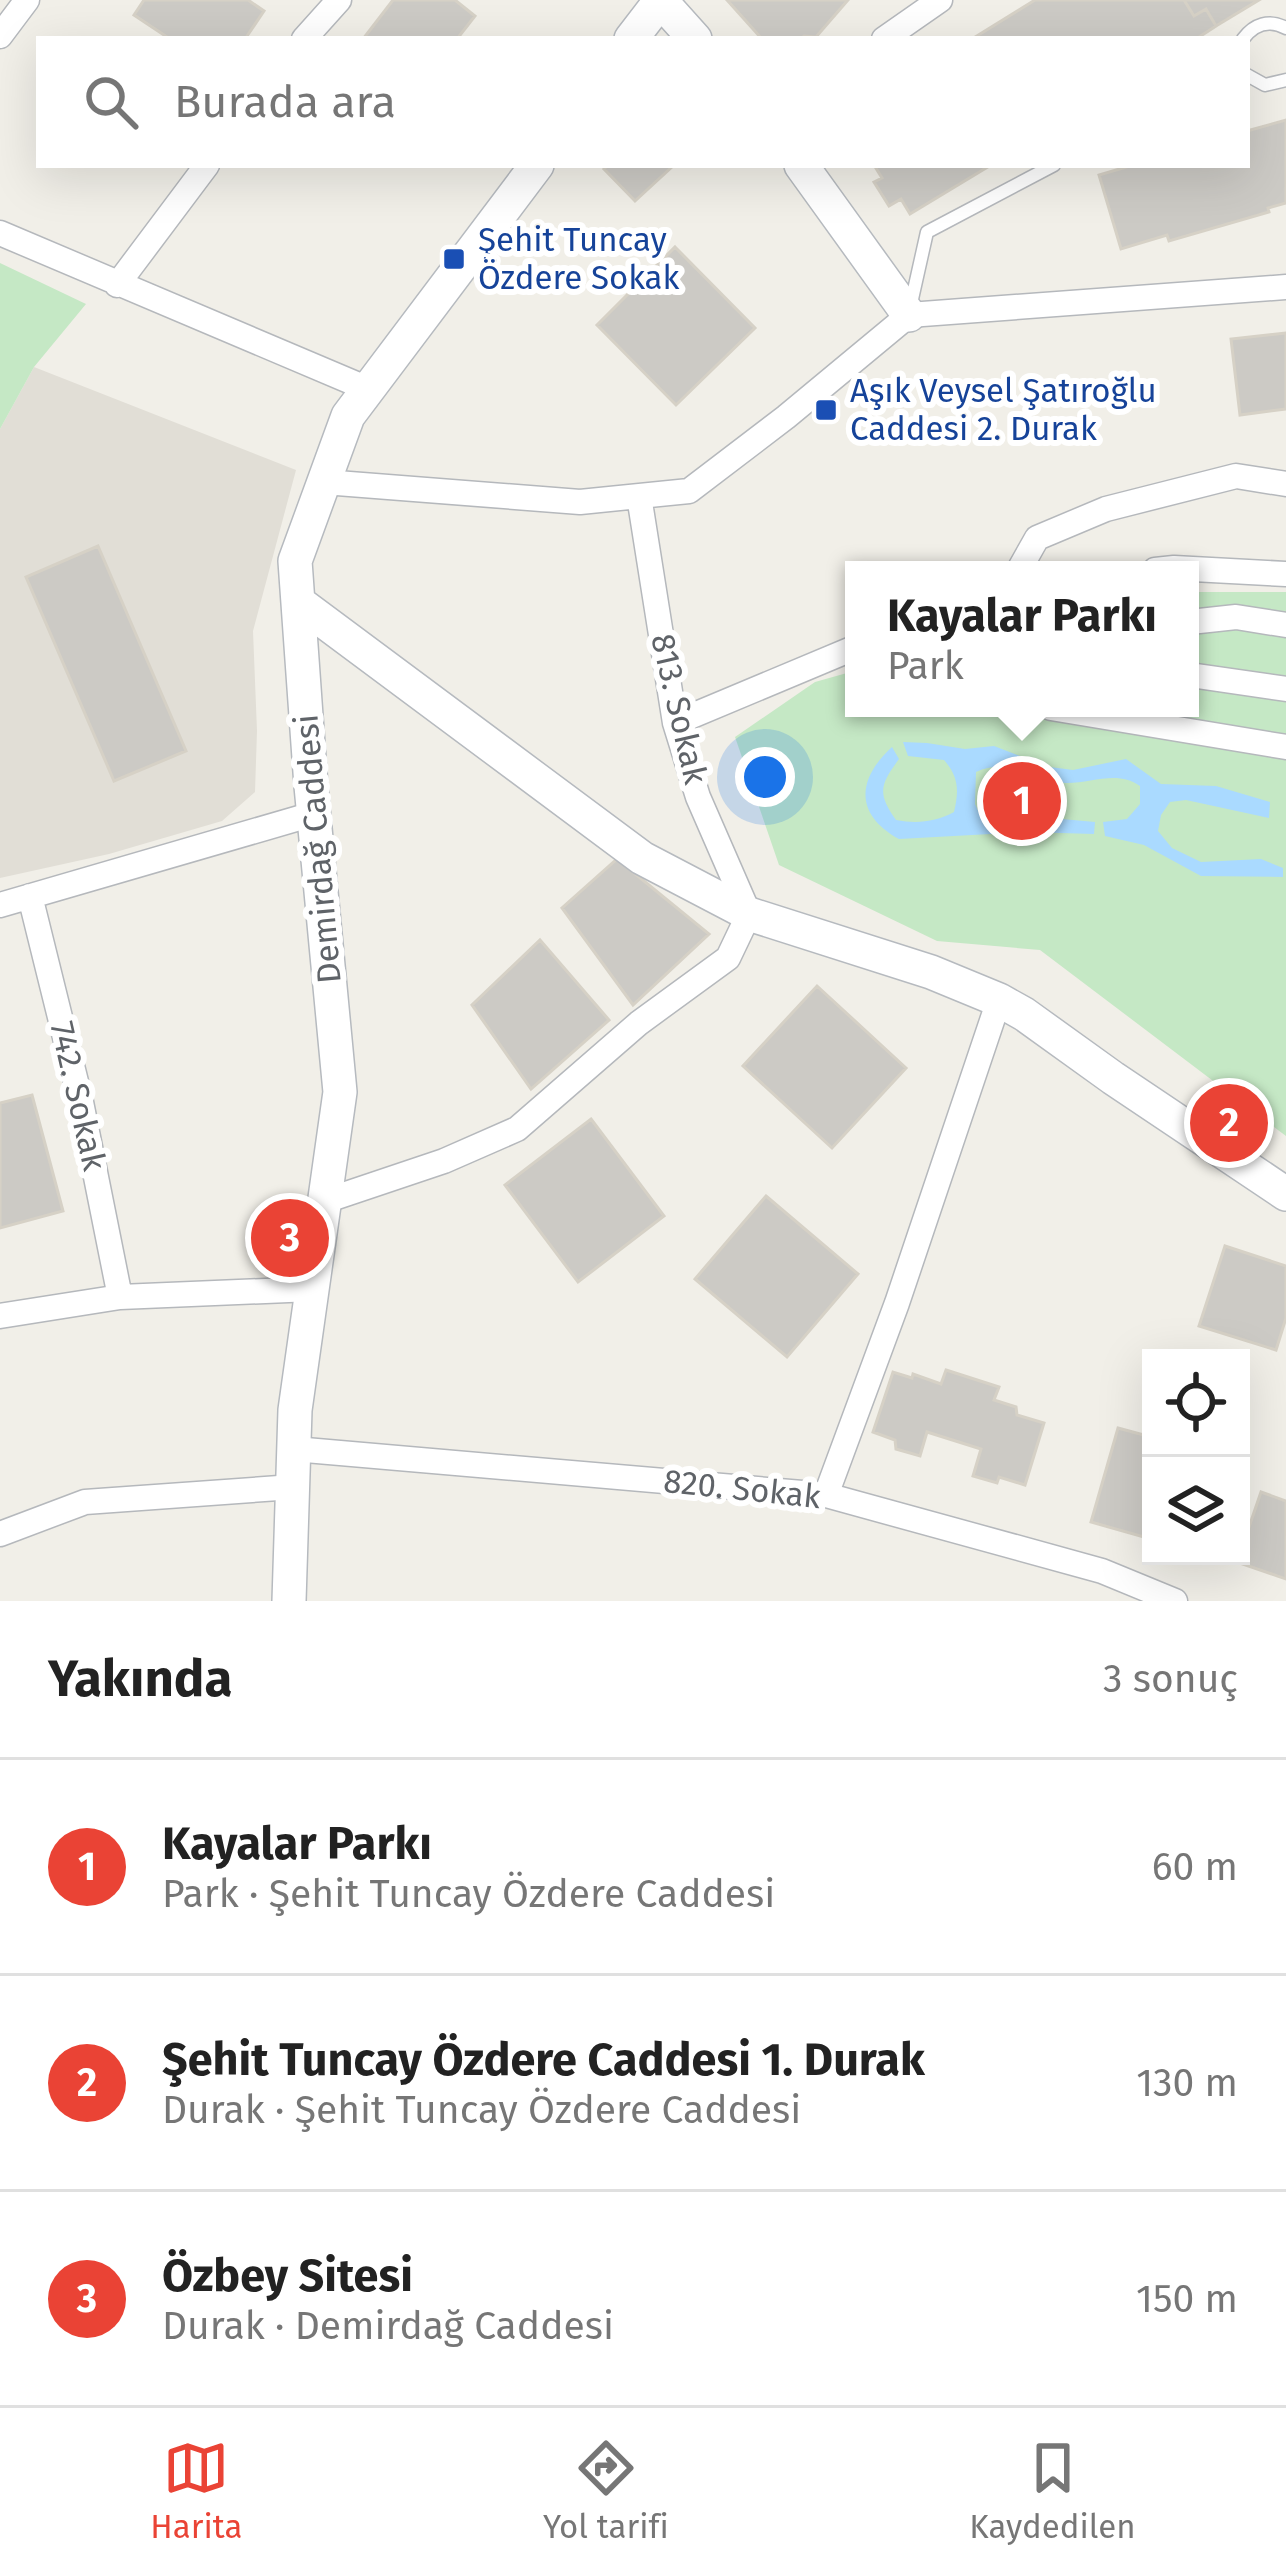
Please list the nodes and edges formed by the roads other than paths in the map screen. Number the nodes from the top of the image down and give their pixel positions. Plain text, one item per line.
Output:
1 (27, 0) edge
2 (339, 0) edge
3 (660, 0) edge
4 (940, 0) edge
5 (1286, 28) edge
6 (0, 35) edge
7 (307, 36) edge
8 (633, 36) edge
9 (692, 36) edge
10 (888, 36) edge
11 (1245, 36) edge
12 (1250, 77) edge
13 (1286, 80) edge
14 (205, 168) edge
15 (535, 168) edge
16 (803, 168) edge
17 (1048, 168) edge
18 (0, 233) edge
19 (117, 285) junction
20 (1286, 287) edge
21 (909, 315) junction
22 (368, 389) junction
23 (324, 482) junction
24 (1286, 484) edge
25 (639, 496) junction
26 (1024, 561) edge
27 (1199, 569) edge
28 (1286, 574) edge
29 (298, 602) junction
30 (1199, 621) edge
31 (1286, 625) edge
32 (845, 652) edge
33 (1199, 676) edge
34 (1286, 689) edge
35 (1105, 717) edge
36 (675, 723) junction
37 (1286, 747) edge
38 (314, 814) junction
39 (30, 896) junction
40 (0, 904) edge
41 (749, 914) junction
42 (999, 1000) junction
43 (1286, 1194) edge
44 (325, 1201) junction
45 (312, 1288) junction
46 (119, 1297) junction
47 (0, 1316) edge
48 (294, 1449) junction
49 (292, 1487) junction
50 (826, 1495) junction
51 (0, 1534) edge
52 (289, 1601) edge
53 (1175, 1601) edge

1 - 6 street
2 - 7 street
3 - 8 street
3 - 9 street
4 - 10 street
5 - 11 lane
12 - 13 lane
14 - 19 street
15 - 22 street, Demirdağ Caddesi
16 - 21 street
17 - 21 lane
18 - 19 street
19 - 22 street
20 - 21 street
21 - 25 street
22 - 23 street, Demirdağ Caddesi
23 - 25 street
23 - 29 street, Demirdağ Caddesi
24 - 26 street
25 - 36 street, 813. Sokak
27 - 28 street
29 - 38 street, Demirdağ Caddesi
29 - 41 street
30 - 31 street
32 - 36 street
33 - 34 street
35 - 37 street
36 - 41 street, 813. Sokak
38 - 39 street
38 - 44 street, Demirdağ Caddesi
39 - 40 street
39 - 46 street, 742. Sokak
41 - 42 street
41 - 44 street
42 - 43 street
42 - 50 street
44 - 45 street, Demirdağ Caddesi
45 - 46 street
45 - 48 street, Demirdağ Caddesi
46 - 47 street
48 - 49 street, Demirdağ Caddesi
48 - 50 street, 820. Sokak
49 - 51 street
49 - 52 street, Demirdağ Caddesi
50 - 53 street, 820. Sokak

